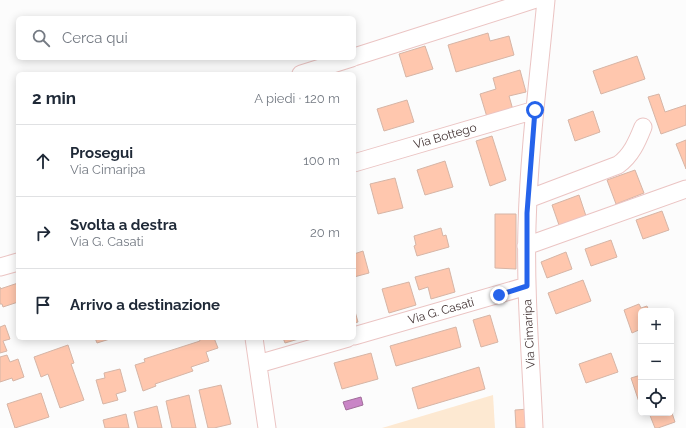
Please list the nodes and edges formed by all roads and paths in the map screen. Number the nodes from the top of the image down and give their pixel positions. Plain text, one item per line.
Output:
1 (533, 0) edge
2 (546, 0) edge
3 (356, 57) edge
4 (347, 60) edge
5 (308, 72) edge
6 (535, 110) junction
7 (643, 127) dead end
8 (356, 162) edge
9 (686, 189) edge
10 (528, 199) junction
11 (526, 246) junction
12 (16, 263) edge
13 (0, 267) edge
14 (527, 286) junction
15 (356, 335) edge
16 (254, 340) edge
17 (341, 340) edge
18 (258, 364) junction
19 (266, 428) edge
20 (534, 428) edge

1 - 3 street
2 - 6 street, Via Cimaripa
4 - 5 street
6 - 8 street, Via Bottego
6 - 10 street, Via Cimaripa
7 - 10 street
9 - 11 street
10 - 11 street, Via Cimaripa
11 - 14 street, Via Cimaripa
12 - 13 street
14 - 15 street, Via G. Casati
14 - 20 street, Via Cimaripa
16 - 18 street
17 - 18 street
18 - 19 street

